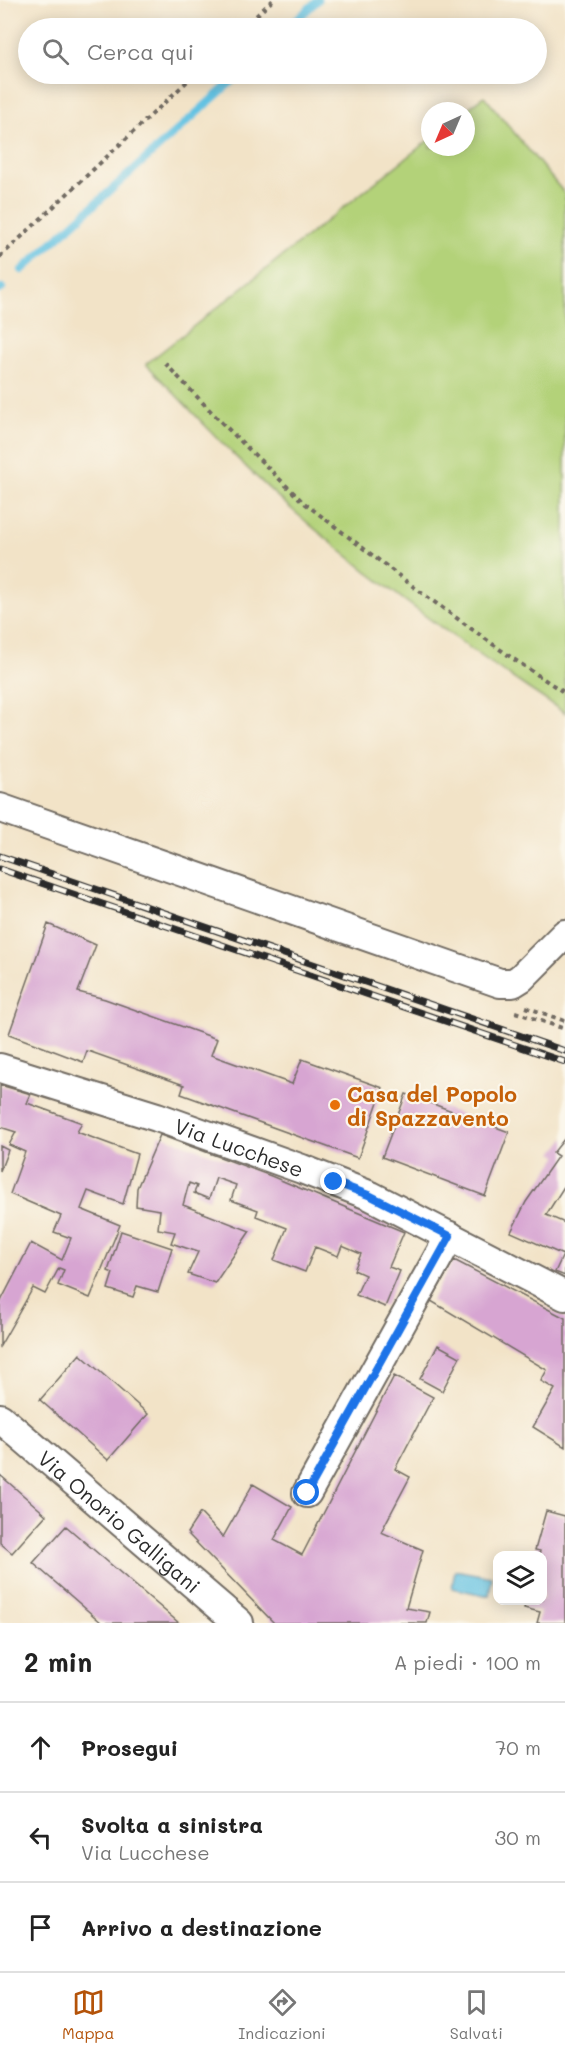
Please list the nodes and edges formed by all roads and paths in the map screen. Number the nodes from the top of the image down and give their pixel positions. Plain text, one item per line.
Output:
1 (273, 0) edge
2 (254, 18) edge
3 (184, 84) edge
4 (0, 257) edge
5 (165, 363) dead end
6 (565, 693) edge
7 (0, 808) edge
8 (565, 934) edge
9 (525, 1006) dead end
10 (512, 1011) dead end
11 (565, 1020) edge
12 (565, 1029) edge
13 (0, 1068) edge
14 (450, 1236) junction
15 (565, 1296) edge
16 (0, 1418) edge
17 (307, 1493) dead end
18 (239, 1623) edge

1 - 2 path
3 - 4 path
5 - 6 path
7 - 8 street
9 - 11 path
10 - 12 path
13 - 14 street, Via Lucchese
14 - 15 street, Via Lucchese
14 - 17 street
16 - 18 street, Via Onorio Galligani

